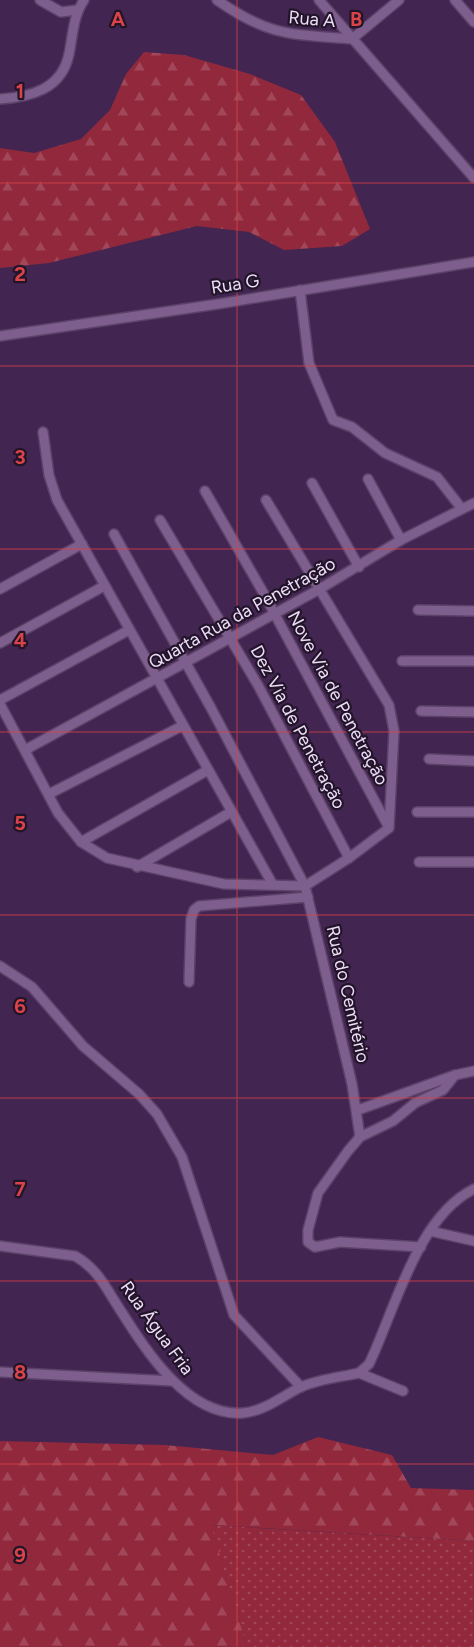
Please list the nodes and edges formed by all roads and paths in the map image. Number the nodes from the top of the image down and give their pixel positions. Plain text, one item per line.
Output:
1 (40, 0) edge
2 (84, 0) edge
3 (217, 0) edge
4 (319, 0) edge
5 (399, 0) edge
6 (455, 0) edge
7 (77, 10) junction
8 (474, 22) edge
9 (352, 39) junction
10 (0, 99) edge
11 (474, 178) edge
12 (474, 262) edge
13 (300, 290) junction
14 (0, 336) edge
15 (43, 432) dead end
16 (368, 479) dead end
17 (312, 483) dead end
18 (205, 491) dead end
19 (266, 500) dead end
20 (474, 503) edge
21 (462, 509) junction
22 (160, 520) dead end
23 (114, 534) dead end
24 (401, 540) junction
25 (82, 544) junction
26 (359, 567) junction
27 (104, 586) junction
28 (0, 589) edge
29 (318, 590) junction
30 (417, 610) dead end
31 (474, 611) edge
32 (274, 614) junction
33 (129, 630) junction
34 (231, 638) junction
35 (0, 643) edge
36 (402, 661) dead end
37 (474, 661) edge
38 (185, 662) junction
39 (156, 680) junction
40 (0, 702) edge
41 (421, 711) dead end
42 (474, 712) edge
43 (183, 726) junction
44 (25, 750) junction
45 (429, 759) dead end
46 (474, 761) edge
47 (208, 770) junction
48 (49, 794) junction
49 (231, 812) junction
50 (417, 812) dead end
51 (474, 812) edge
52 (389, 828) junction
53 (81, 842) junction
54 (349, 858) junction
55 (419, 862) dead end
56 (474, 862) edge
57 (137, 867) junction
58 (273, 885) junction
59 (305, 886) junction
60 (308, 897) junction
61 (0, 966) edge
62 (189, 982) dead end
63 (474, 1071) edge
64 (455, 1074) junction
65 (358, 1110) junction
66 (360, 1137) junction
67 (474, 1189) edge
68 (430, 1232) junction
69 (474, 1241) edge
70 (0, 1246) edge
71 (421, 1247) junction
72 (0, 1372) edge
73 (359, 1373) junction
74 (172, 1381) junction
75 (301, 1387) junction
76 (403, 1391) dead end

1 - 7 street
2 - 7 street
3 - 9 street, Rua A
4 - 9 street
5 - 9 street, Rua A
6 - 8 street
7 - 10 street
9 - 11 street
12 - 13 street, Rua G
13 - 14 street, Rua G
13 - 21 street
15 - 25 street
16 - 24 street
17 - 26 street
18 - 32 street, Nove Via de Penetração
19 - 29 street
20 - 21 street, Quarta Rua da Penetração
21 - 24 street, Quarta Rua da Penetração
22 - 34 street, Dez Via de Penetração
23 - 38 street, Rua do Cemitério
24 - 26 street, Quarta Rua da Penetração
25 - 27 street
25 - 28 street
26 - 29 street, Quarta Rua da Penetração
27 - 33 street
27 - 35 street
29 - 32 street, Quarta Rua da Penetração
29 - 52 street
30 - 31 street
32 - 34 street, Quarta Rua da Penetração
32 - 52 street, Nove Via de Penetração
33 - 39 street
33 - 40 street
34 - 38 street, Quarta Rua da Penetração
34 - 54 street, Dez Via de Penetração
36 - 37 street
38 - 39 street, Quarta Rua da Penetração
38 - 59 street, Rua do Cemitério
39 - 43 street
39 - 44 street, Quarta Rua da Penetração
40 - 44 street
41 - 42 street
43 - 47 street
43 - 48 street
44 - 48 street
45 - 46 street
47 - 49 street
47 - 53 street
48 - 53 street
49 - 57 street
49 - 58 street
50 - 51 street
52 - 54 street
53 - 57 street
54 - 59 street
55 - 56 street
57 - 58 street
58 - 59 street
59 - 60 street, Rua do Cemitério
60 - 62 street
60 - 65 street, Rua do Cemitério
61 - 75 street
63 - 64 street
64 - 65 street
64 - 66 street
65 - 66 street, Rua do Cemitério
66 - 71 street
67 - 68 street
68 - 69 street
68 - 71 street
70 - 74 street, Rua Água Fria
71 - 73 street
72 - 74 street
73 - 75 street, Rua Água Fria
73 - 76 street
74 - 75 street, Rua Água Fria

